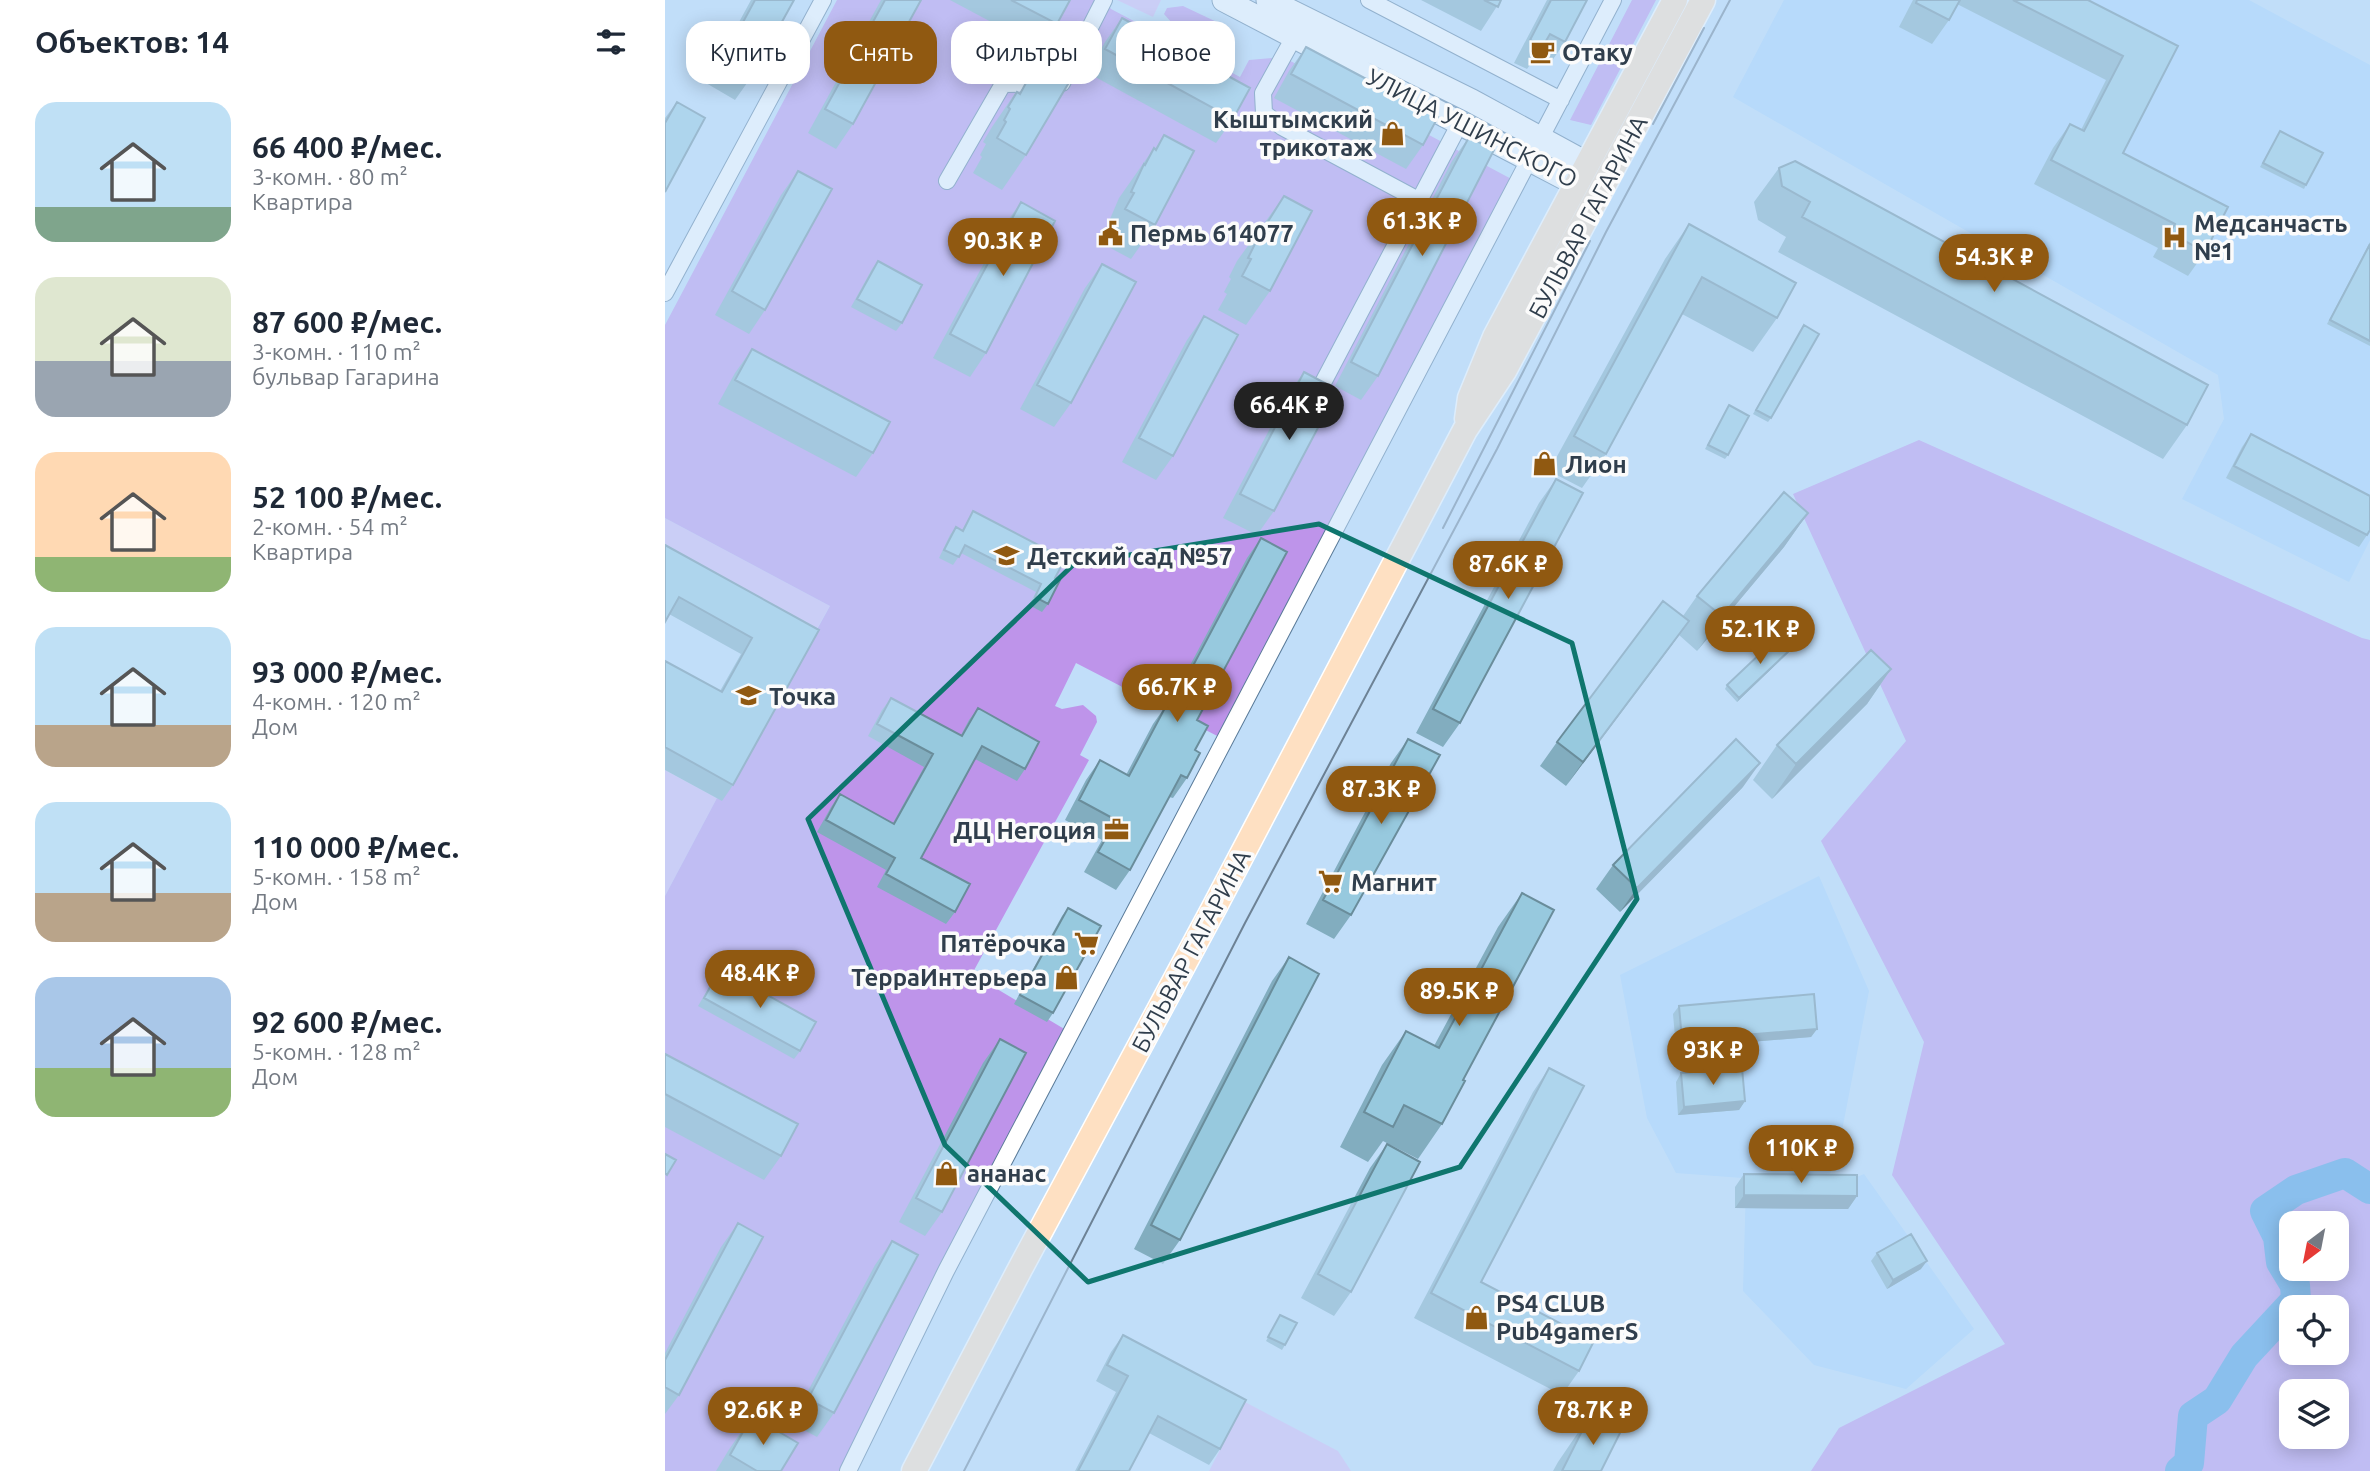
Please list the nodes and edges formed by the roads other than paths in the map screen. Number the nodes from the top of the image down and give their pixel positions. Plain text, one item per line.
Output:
1 (823, 0) edge
2 (1104, 0) edge
3 (1224, 0) edge
4 (1369, 0) edge
5 (1613, 0) edge
6 (1675, 0) edge
7 (1703, 0) edge
8 (1267, 5) edge
9 (1294, 37) junction
10 (1650, 47) junction
11 (1673, 59) junction
12 (1561, 100) junction
13 (1460, 123) junction
14 (1540, 138) junction
15 (1529, 159) junction
16 (1581, 174) junction
17 (947, 181) dead end
18 (1604, 187) junction
19 (1420, 201) junction
20 (665, 292) edge
21 (1317, 394) edge
22 (1465, 430) junction
23 (848, 1471) edge
24 (913, 1471) edge

1 - 20 street
2 - 17 street
3 - 8 main road, УЛИЦА УШИНСКОГО
4 - 12 street
5 - 12 street
6 - 10 main road, БУЛЬВАР ГАГАРИНА
7 - 11 main road, БУЛЬВАР ГАГАРИНА
8 - 9 main road, УЛИЦА УШИНСКОГО
8 - 14 main road, УЛИЦА УШИНСКОГО
9 - 13 main road, УЛИЦА УШИНСКОГО
9 - 19 street
10 - 11 main road
10 - 16 main road, БУЛЬВАР ГАГАРИНА
11 - 18 main road, БУЛЬВАР ГАГАРИНА
12 - 14 street
13 - 15 main road, УЛИЦА УШИНСКОГО
13 - 19 street
14 - 15 street
14 - 16 main road, УЛИЦА УШИНСКОГО
15 - 16 main road, УЛИЦА УШИНСКОГО
15 - 23 street
16 - 18 main road, УЛИЦА УШИНСКОГО
16 - 22 main road, БУЛЬВАР ГАГАРИНА
18 - 22 main road, БУЛЬВАР ГАГАРИНА
19 - 21 street
22 - 24 main road, БУЛЬВАР ГАГАРИНА

